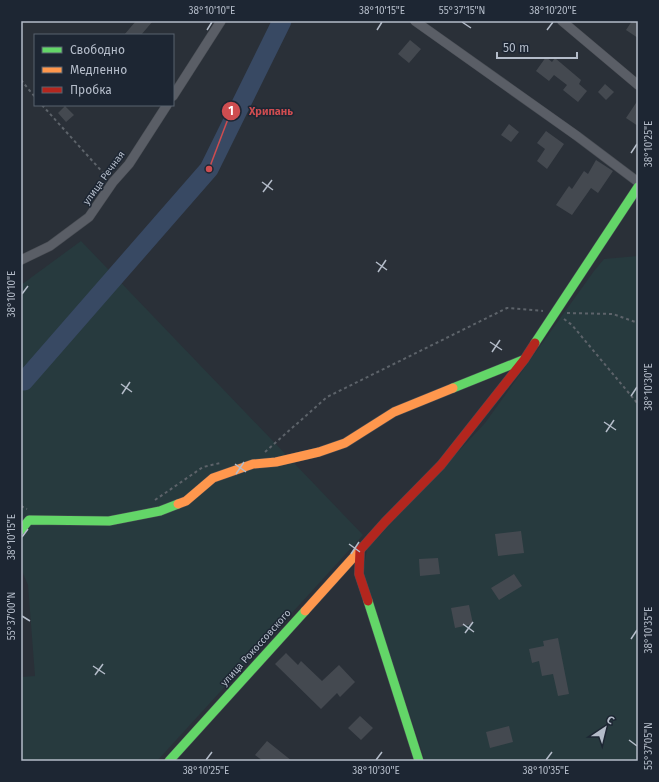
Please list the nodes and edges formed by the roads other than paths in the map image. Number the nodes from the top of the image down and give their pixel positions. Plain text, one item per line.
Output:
1 (220, 21) edge
2 (415, 21) edge
3 (562, 21) edge
4 (638, 85) edge
5 (174, 94) edge
6 (166, 106) edge
7 (638, 182) edge
8 (637, 190) edge
9 (21, 260) edge
10 (524, 360) junction
11 (21, 530) edge
12 (360, 550) junction
13 (169, 761) edge
14 (419, 761) edge

1 - 5 street
2 - 7 street
3 - 4 street
6 - 9 street, улица Речная
8 - 10 street, улица Рокоссовского
10 - 11 street
10 - 12 street, улица Рокоссовского
12 - 13 street, улица Рокоссовского
12 - 14 street

